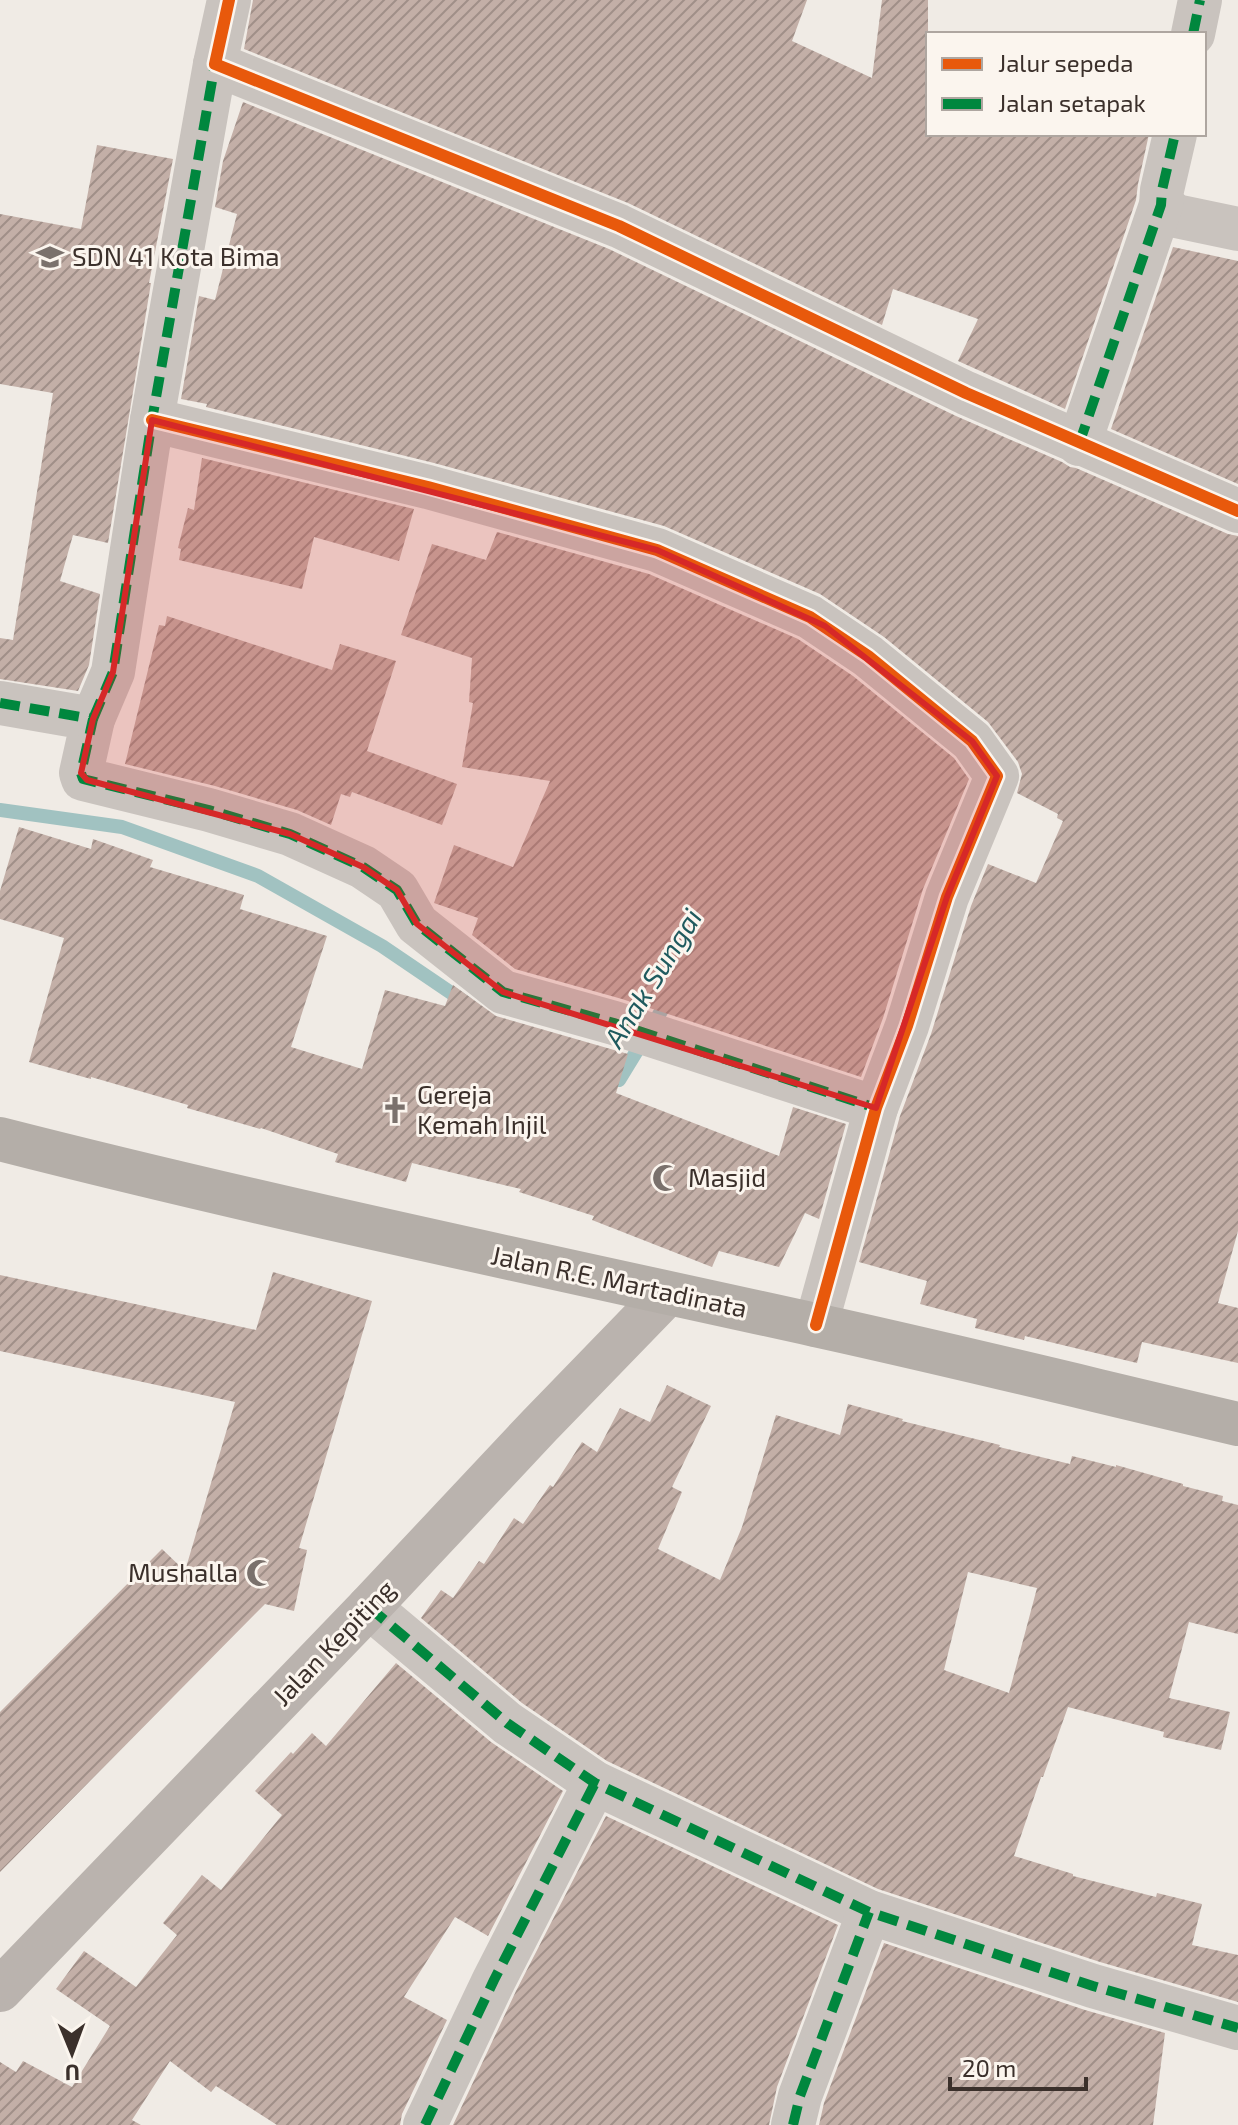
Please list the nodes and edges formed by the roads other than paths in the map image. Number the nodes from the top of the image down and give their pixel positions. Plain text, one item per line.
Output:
1 (229, 0) edge
2 (1200, 0) edge
3 (1193, 32) edge
4 (215, 64) junction
5 (1175, 136) edge
6 (1161, 205) junction
7 (1238, 229) edge
8 (152, 420) junction
9 (1079, 444) junction
10 (1238, 511) edge
11 (0, 703) edge
12 (93, 719) junction
13 (876, 1108) junction
14 (0, 1139) edge
15 (667, 1294) junction
16 (816, 1325) junction
17 (1238, 1424) edge
18 (369, 1607) junction
19 (595, 1783) junction
20 (869, 1912) junction
21 (0, 1990) edge
22 (1238, 2028) edge
23 (425, 2125) edge
24 (793, 2125) edge

1 - 4 street
2 - 3 street
4 - 8 street
4 - 9 street
5 - 6 street
6 - 7 street
6 - 9 street
8 - 12 street
8 - 13 street
9 - 10 street
11 - 12 street
12 - 13 street
13 - 16 street
14 - 15 highway, Jalan R.E. Martadinata
15 - 16 highway, Jalan R.E. Martadinata
15 - 18 main road, Jalan Kepiting
16 - 17 highway, Jalan R.E. Martadinata
18 - 19 street
18 - 21 main road, Jalan Kepiting
19 - 20 street
19 - 23 street
20 - 22 street
20 - 24 street

